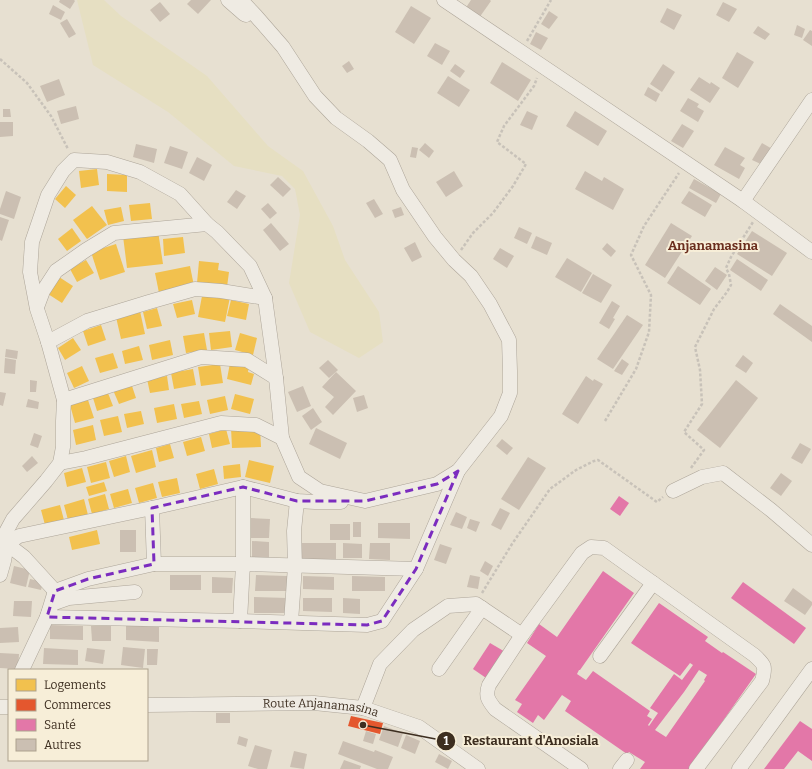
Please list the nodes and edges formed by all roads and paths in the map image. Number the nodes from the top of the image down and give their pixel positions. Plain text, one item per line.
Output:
1 (228, 0) edge
2 (241, 0) edge
3 (444, 0) edge
4 (551, 0) edge
5 (256, 16) junction
6 (520, 51) junction
7 (0, 59) edge
8 (541, 65) junction
9 (812, 100) edge
10 (74, 160) junction
11 (686, 163) junction
12 (743, 201) junction
13 (758, 213) junction
14 (207, 224) junction
15 (812, 252) edge
16 (454, 260) junction
17 (265, 298) junction
18 (37, 308) junction
19 (48, 342) junction
20 (276, 378) junction
21 (64, 400) junction
22 (605, 421) dead end
23 (282, 438) junction
24 (60, 463) junction
25 (458, 471) junction
26 (687, 472) dead end
27 (243, 487) junction
28 (673, 491) joint
29 (297, 501) junction
30 (365, 501) junction
31 (152, 508) junction
32 (7, 544) junction
33 (812, 545) edge
34 (154, 564) junction
35 (244, 564) junction
36 (295, 566) junction
37 (416, 569) junction
38 (0, 575) edge
39 (653, 583) junction
40 (55, 591) junction
41 (135, 592) dead end
42 (479, 606) junction
43 (47, 617) junction
44 (240, 621) junction
45 (291, 622) junction
46 (522, 635) junction
47 (600, 656) dead end
48 (22, 669) edge
49 (812, 669) edge
50 (439, 670) dead end
51 (148, 705) edge
52 (363, 708) junction
53 (478, 769) edge
54 (581, 769) edge
55 (696, 769) edge
56 (739, 769) edge

1 - 5 street
2 - 5 street
3 - 6 street
4 - 6 path
5 - 16 street
6 - 8 street
7 - 10 path
8 - 11 street
8 - 16 path
9 - 12 street
10 - 14 street
10 - 18 street
11 - 12 street
11 - 22 path
12 - 13 street
13 - 15 street
13 - 26 path
14 - 17 street
14 - 18 street
16 - 25 street
17 - 19 street
17 - 20 street
18 - 19 street
19 - 21 street
20 - 21 street
20 - 23 street
21 - 24 street
23 - 24 street
23 - 30 street
24 - 32 street
25 - 30 street
25 - 37 street
27 - 29 street
27 - 31 street
27 - 35 street
28 - 33 street
28 - 42 path
29 - 30 street
29 - 36 street
31 - 32 street
31 - 34 street
32 - 38 street
32 - 40 street
34 - 35 street
34 - 40 street
35 - 36 street
35 - 44 street
36 - 37 street
36 - 45 street
37 - 45 street
39 - 46 street
39 - 47 street
39 - 55 street
40 - 43 street
41 - 43 street
42 - 46 street
42 - 50 street
42 - 52 street
43 - 44 street
43 - 48 street
44 - 45 street
46 - 54 street
49 - 56 street
51 - 52 street, Route Anjanamasina
52 - 53 street, Route Anjanamasina

